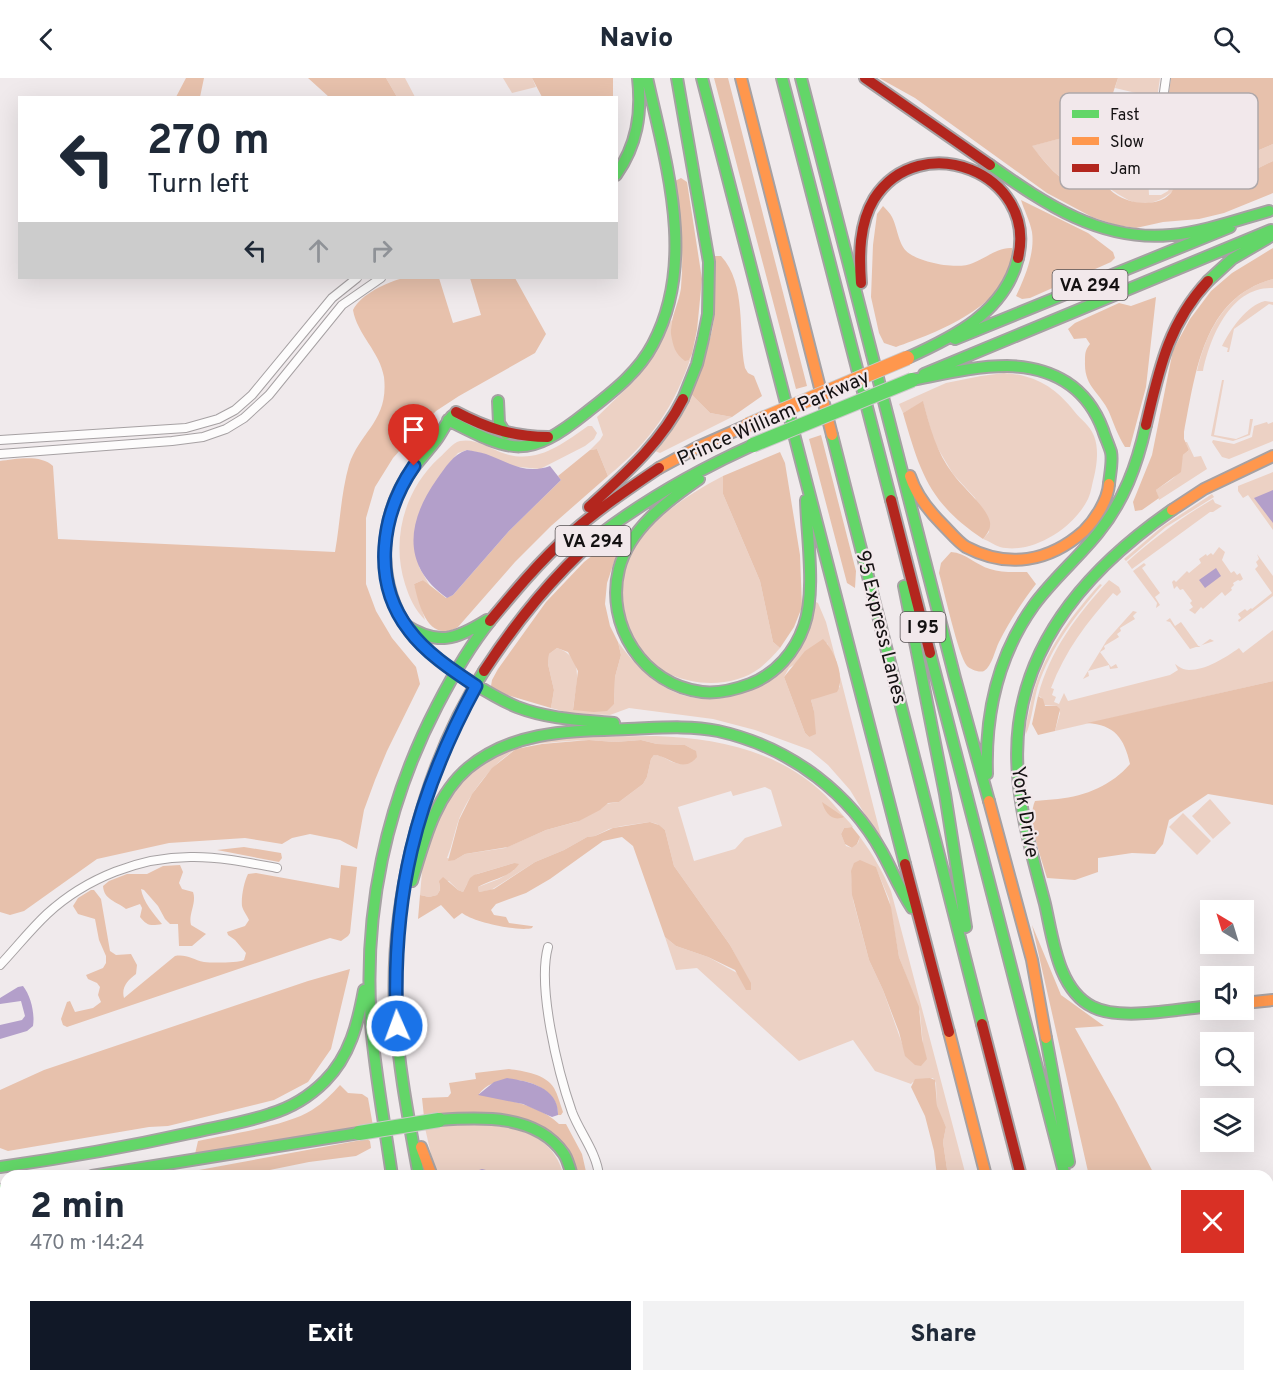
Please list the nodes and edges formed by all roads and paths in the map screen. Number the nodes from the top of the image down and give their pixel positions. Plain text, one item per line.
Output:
1 (636, 78) edge
2 (647, 78) edge
3 (677, 78) edge
4 (702, 78) edge
5 (741, 78) edge
6 (782, 78) edge
7 (801, 78) edge
8 (864, 78) edge
9 (1166, 78) edge
10 (1164, 93) edge
11 (618, 155) edge
12 (618, 172) edge
13 (1271, 210) edge
14 (1273, 229) edge
15 (1273, 235) edge
16 (356, 279) edge
17 (380, 279) edge
18 (865, 321) junction
19 (907, 358) junction
20 (912, 380) junction
21 (498, 401) dead end
22 (458, 419) junction
23 (890, 420) junction
24 (506, 434) junction
25 (550, 437) junction
26 (0, 440) edge
27 (753, 445) junction
28 (876, 445) junction
29 (0, 454) edge
30 (1273, 456) edge
31 (804, 471) junction
32 (555, 546) junction
33 (492, 617) junction
34 (405, 625) junction
35 (455, 672) junction
36 (476, 686) junction
37 (676, 727) junction
38 (999, 841) junction
39 (277, 868) dead end
40 (917, 915) junction
41 (373, 917) junction
42 (398, 926) junction
43 (548, 947) dead end
44 (0, 965) edge
45 (1273, 1000) edge
46 (1254, 1002) edge
47 (1200, 1007) edge
48 (980, 1012) junction
49 (409, 1116) junction
50 (0, 1167) edge
51 (129, 1170) edge
52 (391, 1170) edge
53 (418, 1170) edge
54 (430, 1170) edge
55 (570, 1170) edge
56 (598, 1170) edge
57 (984, 1170) edge
58 (1019, 1170) edge
59 (1063, 1170) edge
60 (1071, 1170) edge

1 - 11 main road
1 - 12 main road
2 - 25 main road
3 - 32 main road
4 - 31 main road
5 - 48 main road, 95 Express Lanes
6 - 28 main road, I 95
7 - 18 main road
8 - 13 main road
9 - 10 street
13 - 19 main road, Prince William Parkway / VA 294
14 - 20 main road, Prince William Parkway / VA 294
15 - 38 main road
16 - 26 street
17 - 29 street
18 - 19 main road
18 - 23 main road
19 - 32 main road, Prince William Parkway / VA 294, bridge
20 - 23 main road
20 - 27 main road, Prince William Parkway / VA 294, bridge
21 - 24 main road
22 - 24 main road
22 - 25 main road
22 - 34 main road
23 - 38 main road
24 - 25 main road
27 - 31 main road
27 - 36 main road, Prince William Parkway / VA 294
28 - 48 main road
28 - 59 main road, I 95
30 - 47 main road, York Drive
31 - 40 main road
32 - 33 main road, Prince William Parkway / VA 294
33 - 34 main road
33 - 35 main road, Prince William Parkway / VA 294
34 - 35 main road
35 - 36 main road
35 - 41 main road, Prince William Parkway / VA 294
36 - 37 main road
36 - 42 main road, Prince William Parkway / VA 294
37 - 40 main road
37 - 42 main road
38 - 60 main road
39 - 44 street
40 - 57 main road
41 - 50 main road
41 - 52 main road, Prince William Parkway / VA 294
42 - 49 main road, Prince William Parkway / VA 294
43 - 56 street
45 - 46 main road
48 - 58 main road, 95 Express Lanes
49 - 53 main road, Prince William Parkway / VA 294
49 - 54 main road
51 - 55 main road, bridge

